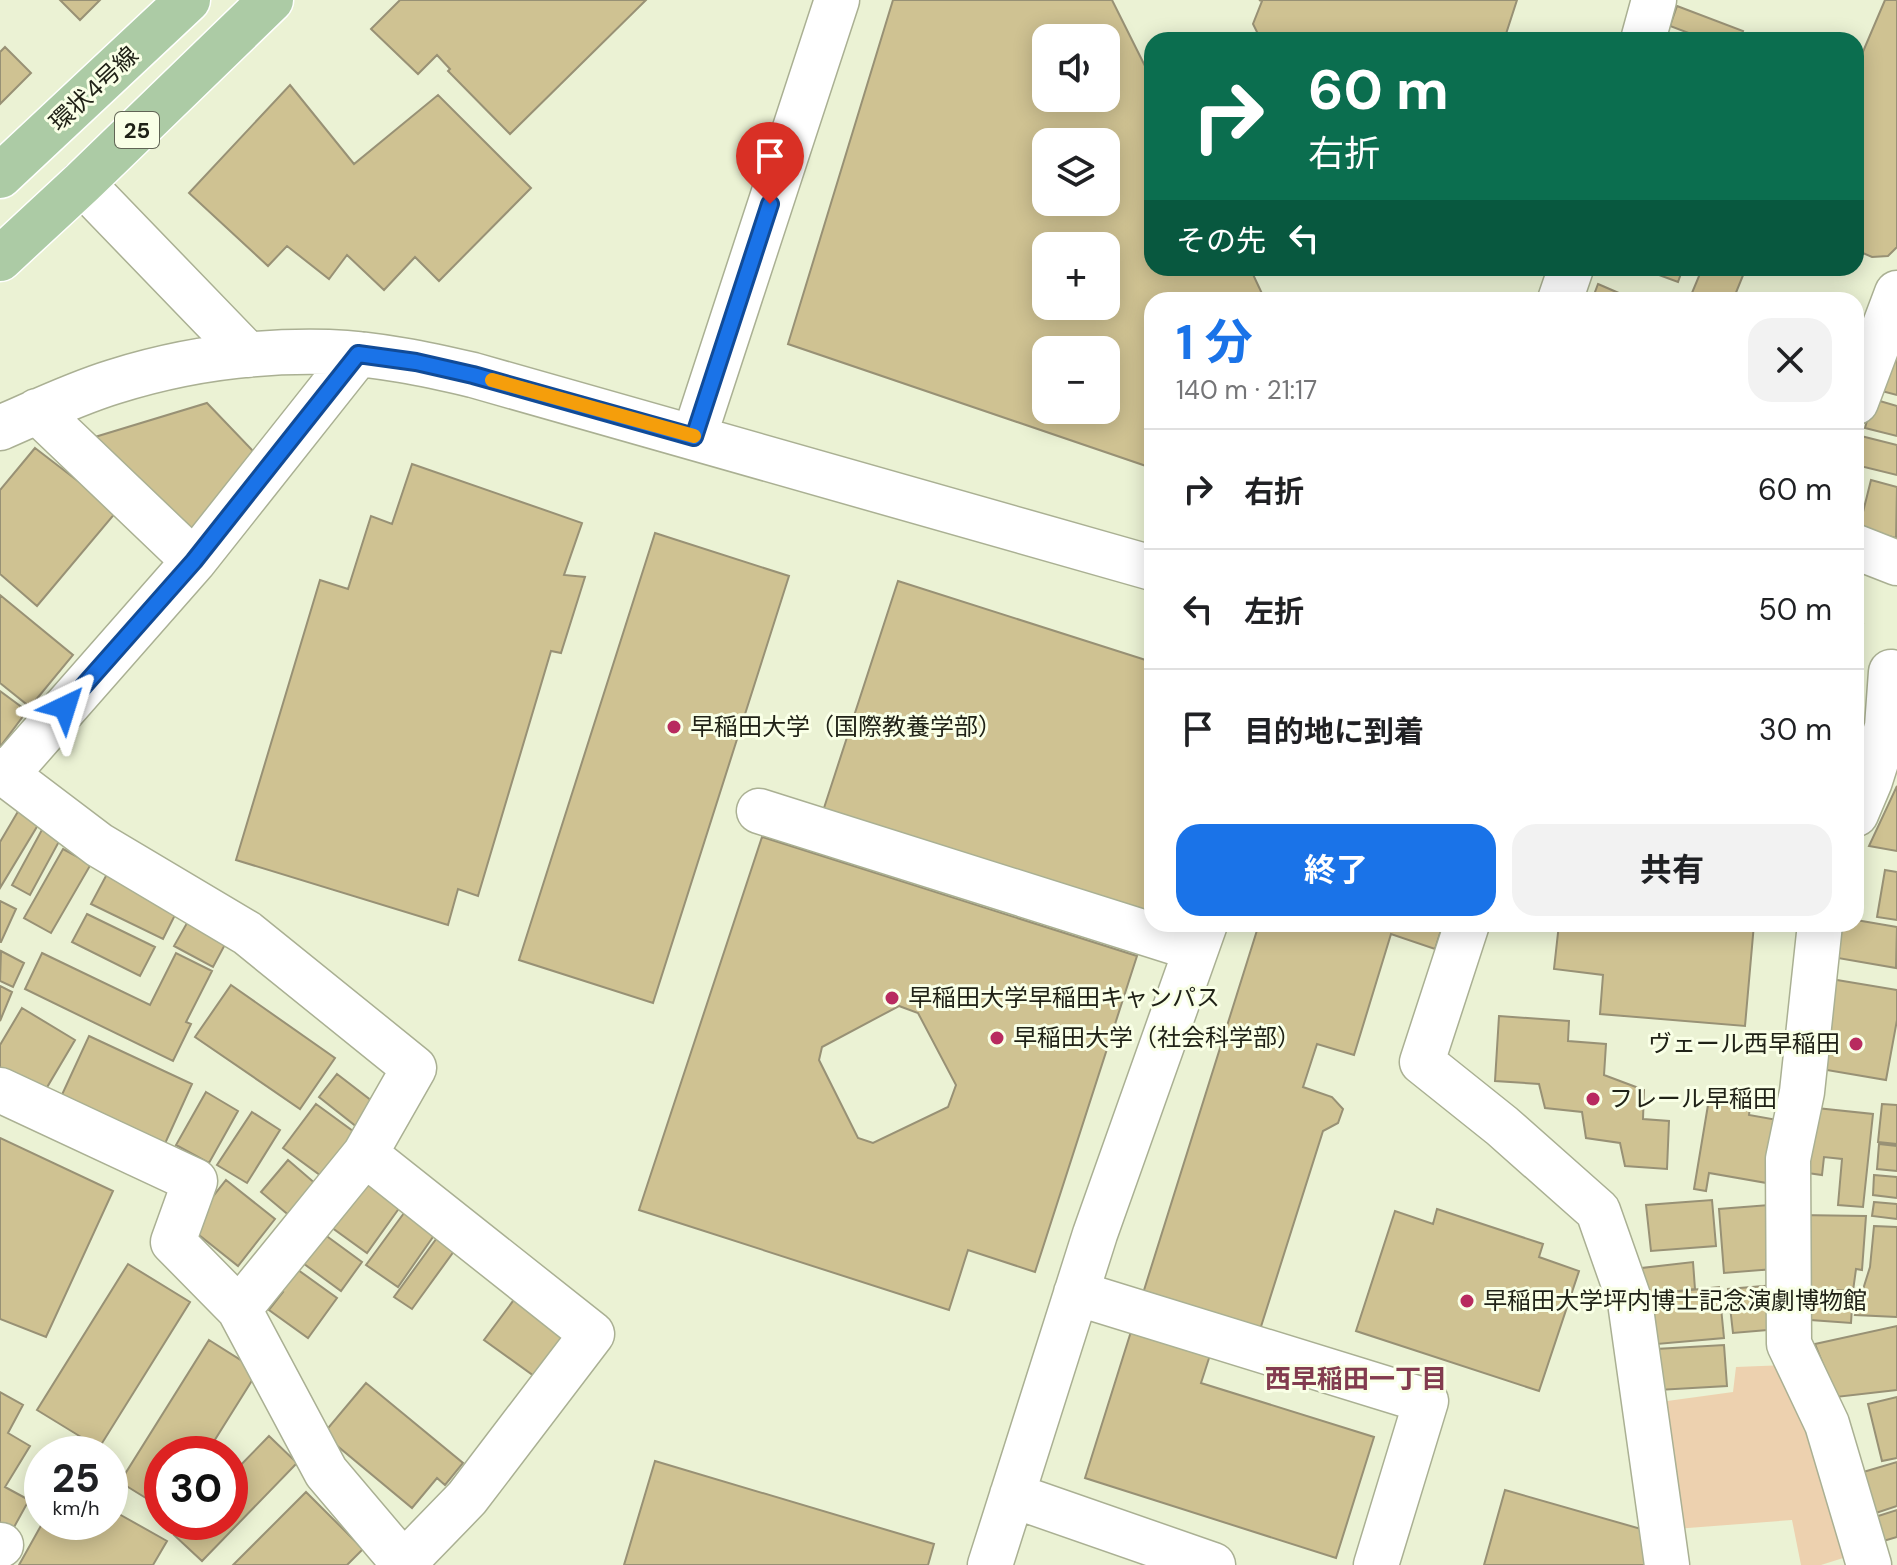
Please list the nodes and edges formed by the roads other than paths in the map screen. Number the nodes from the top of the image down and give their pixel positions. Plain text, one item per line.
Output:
1 (188, 0) edge
2 (271, 0) edge
3 (837, 0) edge
4 (1654, 0) edge
5 (1645, 32) edge
6 (0, 176) edge
7 (82, 183) junction
8 (0, 259) edge
9 (1897, 293) edge
10 (358, 354) junction
11 (248, 355) junction
12 (1864, 381) edge
13 (19, 420) edge
14 (694, 437) junction
15 (1864, 550) edge
16 (194, 561) junction
17 (1897, 563) edge
18 (1144, 566) edge
19 (1881, 673) edge
20 (3, 772) edge
21 (1864, 795) edge
22 (759, 811) dead end
23 (1144, 921) edge
24 (1464, 932) edge
25 (1819, 932) edge
26 (1201, 937) edge
27 (0, 1090) edge
28 (365, 1154) junction
29 (1076, 1293) junction
30 (239, 1309) junction
31 (1012, 1495) junction
32 (403, 1564) edge
33 (990, 1565) edge
34 (1213, 1565) edge
35 (1376, 1565) edge
36 (1667, 1565) edge
37 (1869, 1565) edge

1 - 6 main road, 環状4号線 / 25
2 - 7 main road, 25
3 - 14 street
4 - 5 street
7 - 8 main road, 25
7 - 11 street
9 - 12 street
10 - 11 street
10 - 14 street
10 - 16 street
11 - 13 street
13 - 16 street
14 - 18 street
15 - 17 street
16 - 20 street
19 - 21 street
20 - 28 street
22 - 23 street
24 - 36 street
25 - 37 street
26 - 29 street
27 - 30 street
28 - 30 street
28 - 32 street
29 - 31 street
29 - 35 street
30 - 32 street
31 - 33 street
31 - 34 street

